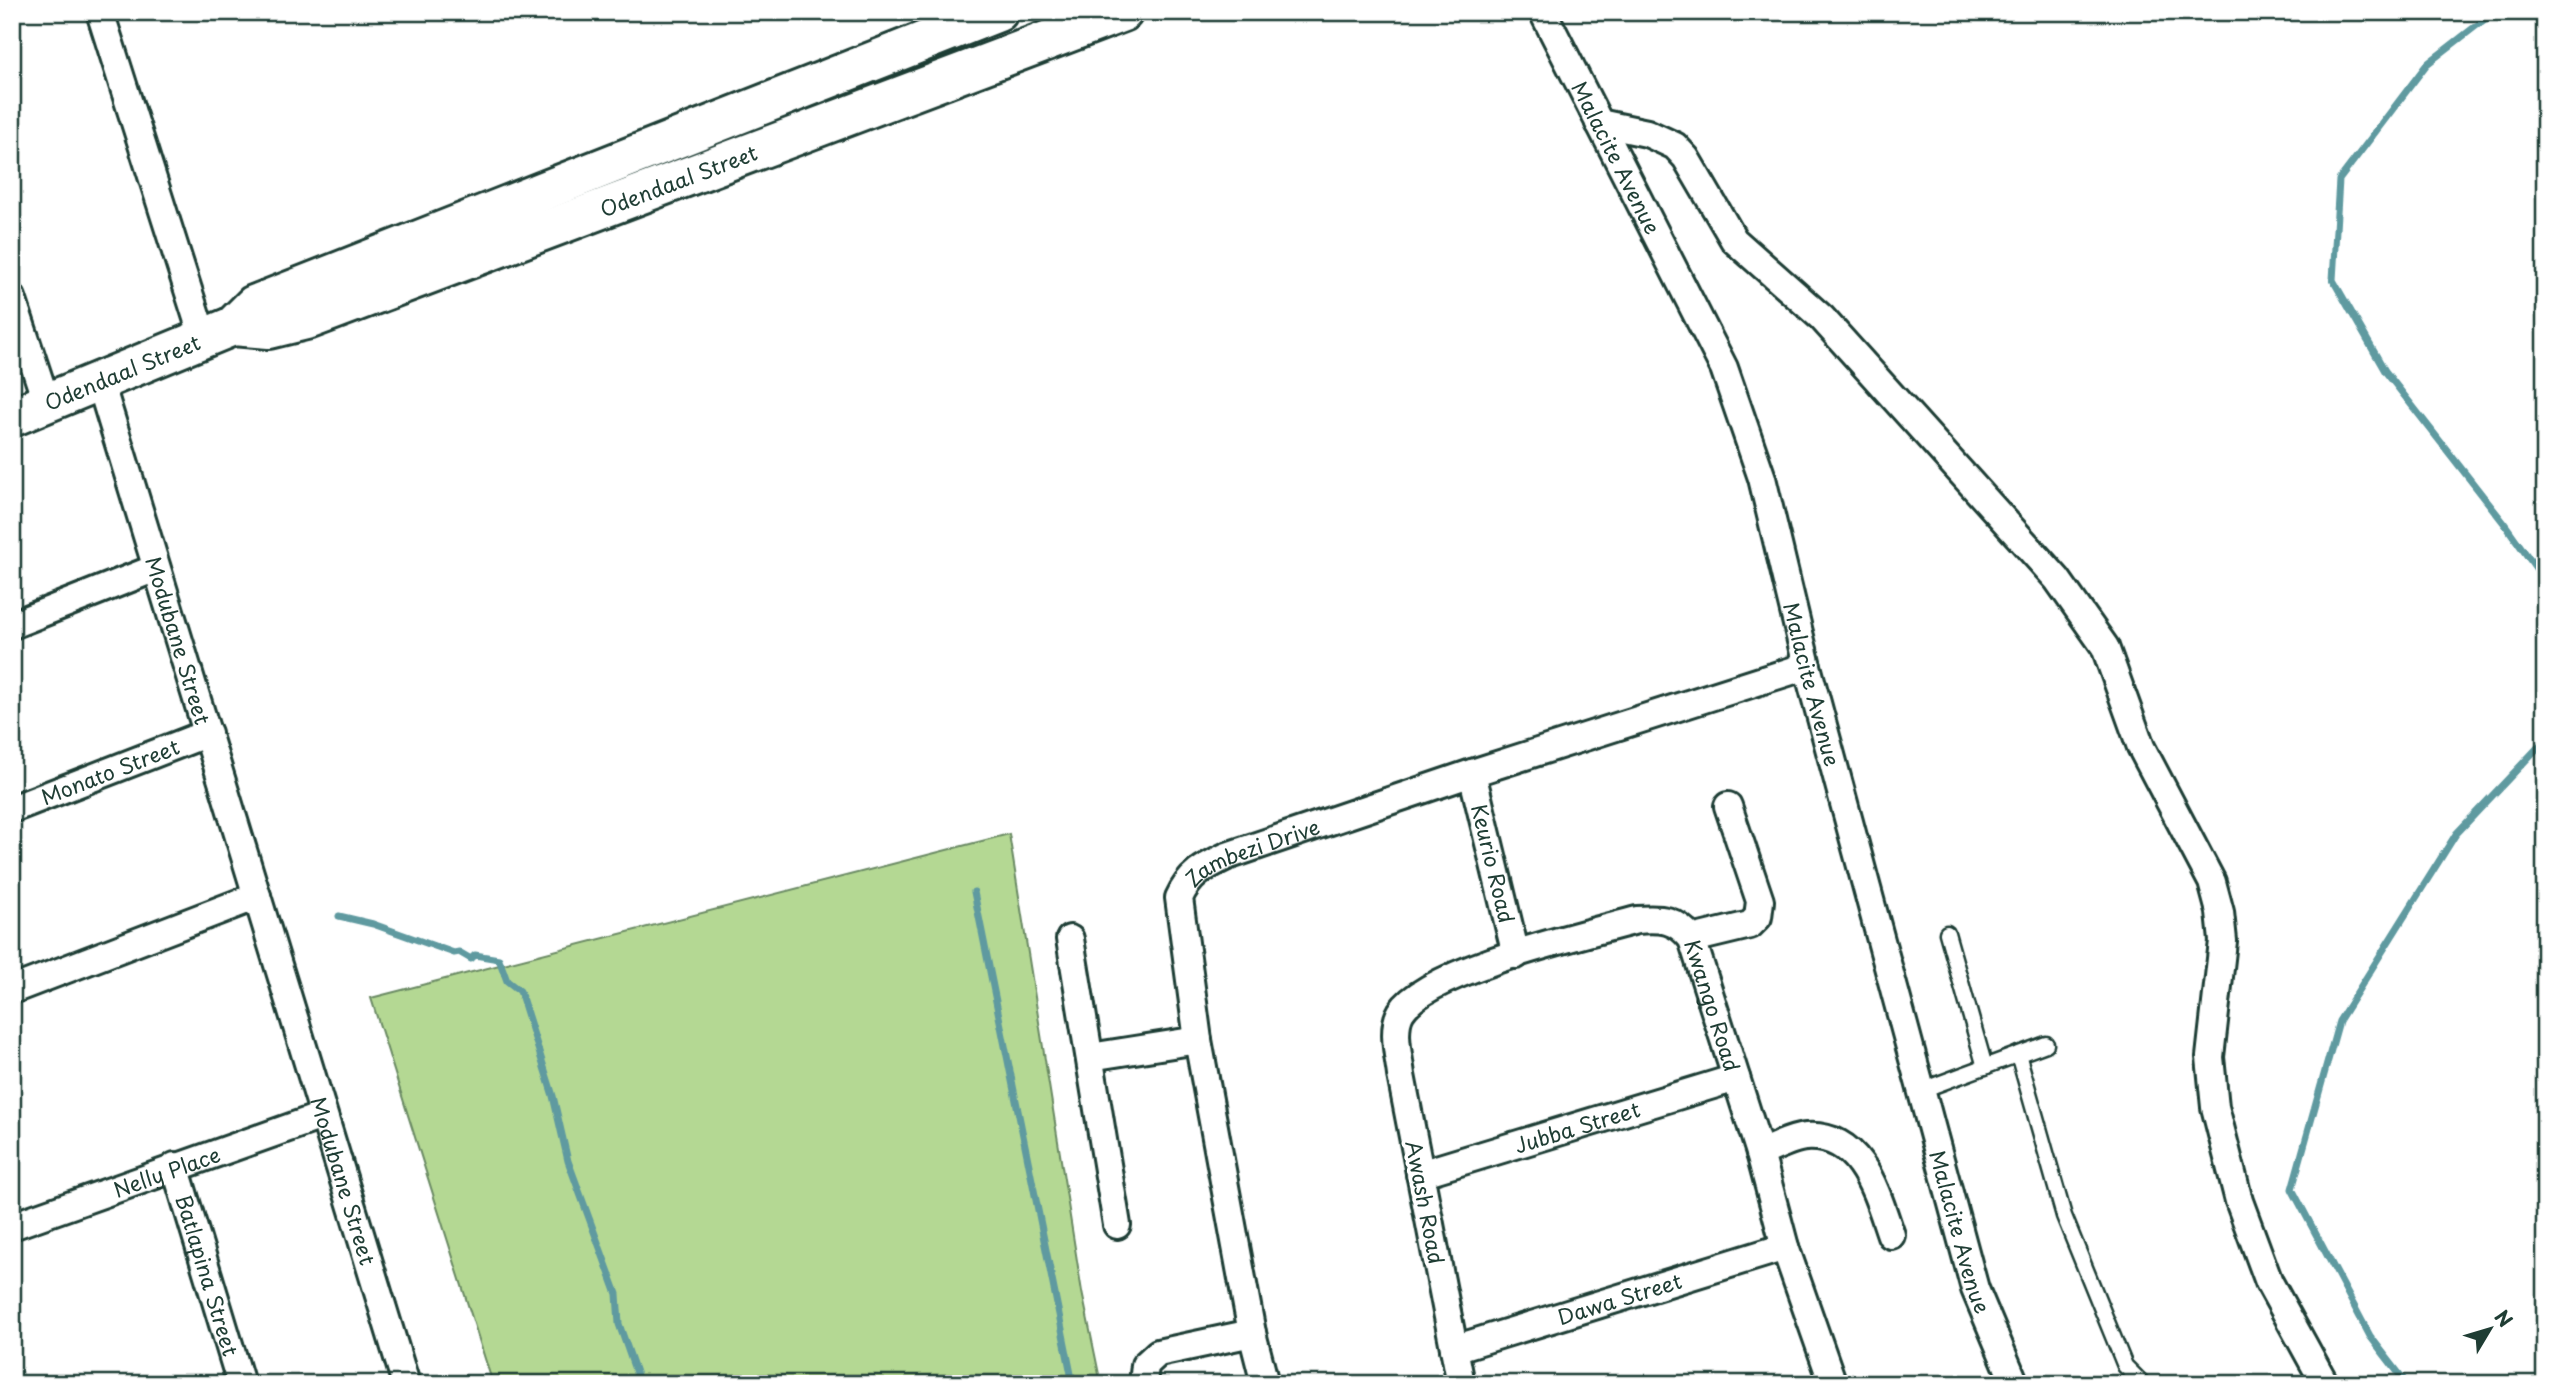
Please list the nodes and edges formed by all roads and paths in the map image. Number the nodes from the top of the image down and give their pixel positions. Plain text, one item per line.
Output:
1 (100, 12) edge
2 (998, 12) edge
3 (1122, 12) edge
4 (1543, 12) edge
5 (1599, 123) junction
6 (12, 298) edge
7 (218, 331) junction
8 (100, 382) junction
9 (29, 410) edge
10 (156, 568) junction
11 (12, 625) edge
12 (1807, 666) junction
13 (208, 733) junction
14 (1472, 773) junction
15 (1728, 806) dead end
16 (12, 809) edge
17 (257, 896) junction
18 (1947, 933) dead end
19 (1070, 939) dead end
20 (1692, 939) junction
21 (1516, 955) junction
22 (12, 990) edge
23 (1398, 1020) joint
24 (1198, 1040) junction
25 (2046, 1044) dead end
26 (2018, 1054) junction
27 (1090, 1057) junction
28 (1985, 1067) junction
29 (1736, 1077) junction
30 (1922, 1090) junction
31 (322, 1116) junction
32 (1760, 1153) junction
33 (176, 1166) junction
34 (1420, 1174) junction
35 (1117, 1225) dead end
36 (12, 1226) edge
37 (1891, 1235) dead end
38 (1785, 1247) junction
39 (1252, 1333) junction
40 (1454, 1349) junction
41 (241, 1384) edge
42 (406, 1384) edge
43 (1143, 1384) edge
44 (1265, 1384) edge
45 (1461, 1384) edge
46 (1833, 1384) edge
47 (2015, 1384) edge
48 (2143, 1384) edge
49 (2325, 1384) edge

1 - 7 street
2 - 7 street, Odendaal Street
3 - 7 street, Odendaal Street
4 - 5 street, Malacite Avenue
5 - 12 street, Malacite Avenue
5 - 49 street
6 - 9 street
7 - 8 street, Odendaal Street
8 - 9 street, Odendaal Street
8 - 10 street, Modubane Street
10 - 11 street
10 - 13 street, Modubane Street
12 - 14 street, Zambezi Drive
12 - 30 street, Malacite Avenue
13 - 16 street, Monato Street
13 - 17 street, Modubane Street
14 - 21 street, Keurio Road
14 - 24 street, Zambezi Drive
15 - 20 street
17 - 22 street
17 - 31 street, Modubane Street
18 - 28 lane
19 - 27 street
20 - 21 street, Kwango Road
20 - 29 street, Kwango Road
21 - 23 street, Kwango Road
23 - 34 street, Awash Road
24 - 27 street
24 - 39 street, Zambezi Drive
25 - 26 lane
26 - 28 lane
26 - 48 lane
27 - 35 street
28 - 30 lane
29 - 32 street, Kwango Road
29 - 34 street, Jubba Street
30 - 47 street, Malacite Avenue
31 - 33 street, Nelly Place
31 - 42 street, Modubane Street
32 - 37 street
32 - 38 street, Kwango Road
33 - 36 street, Nelly Place
33 - 41 street, Batlapina Street
34 - 40 street, Awash Road
38 - 40 street, Dawa Street
38 - 46 street, Kwango Road
39 - 43 street
39 - 44 street, Zambezi Drive
40 - 45 street, Awash Road

